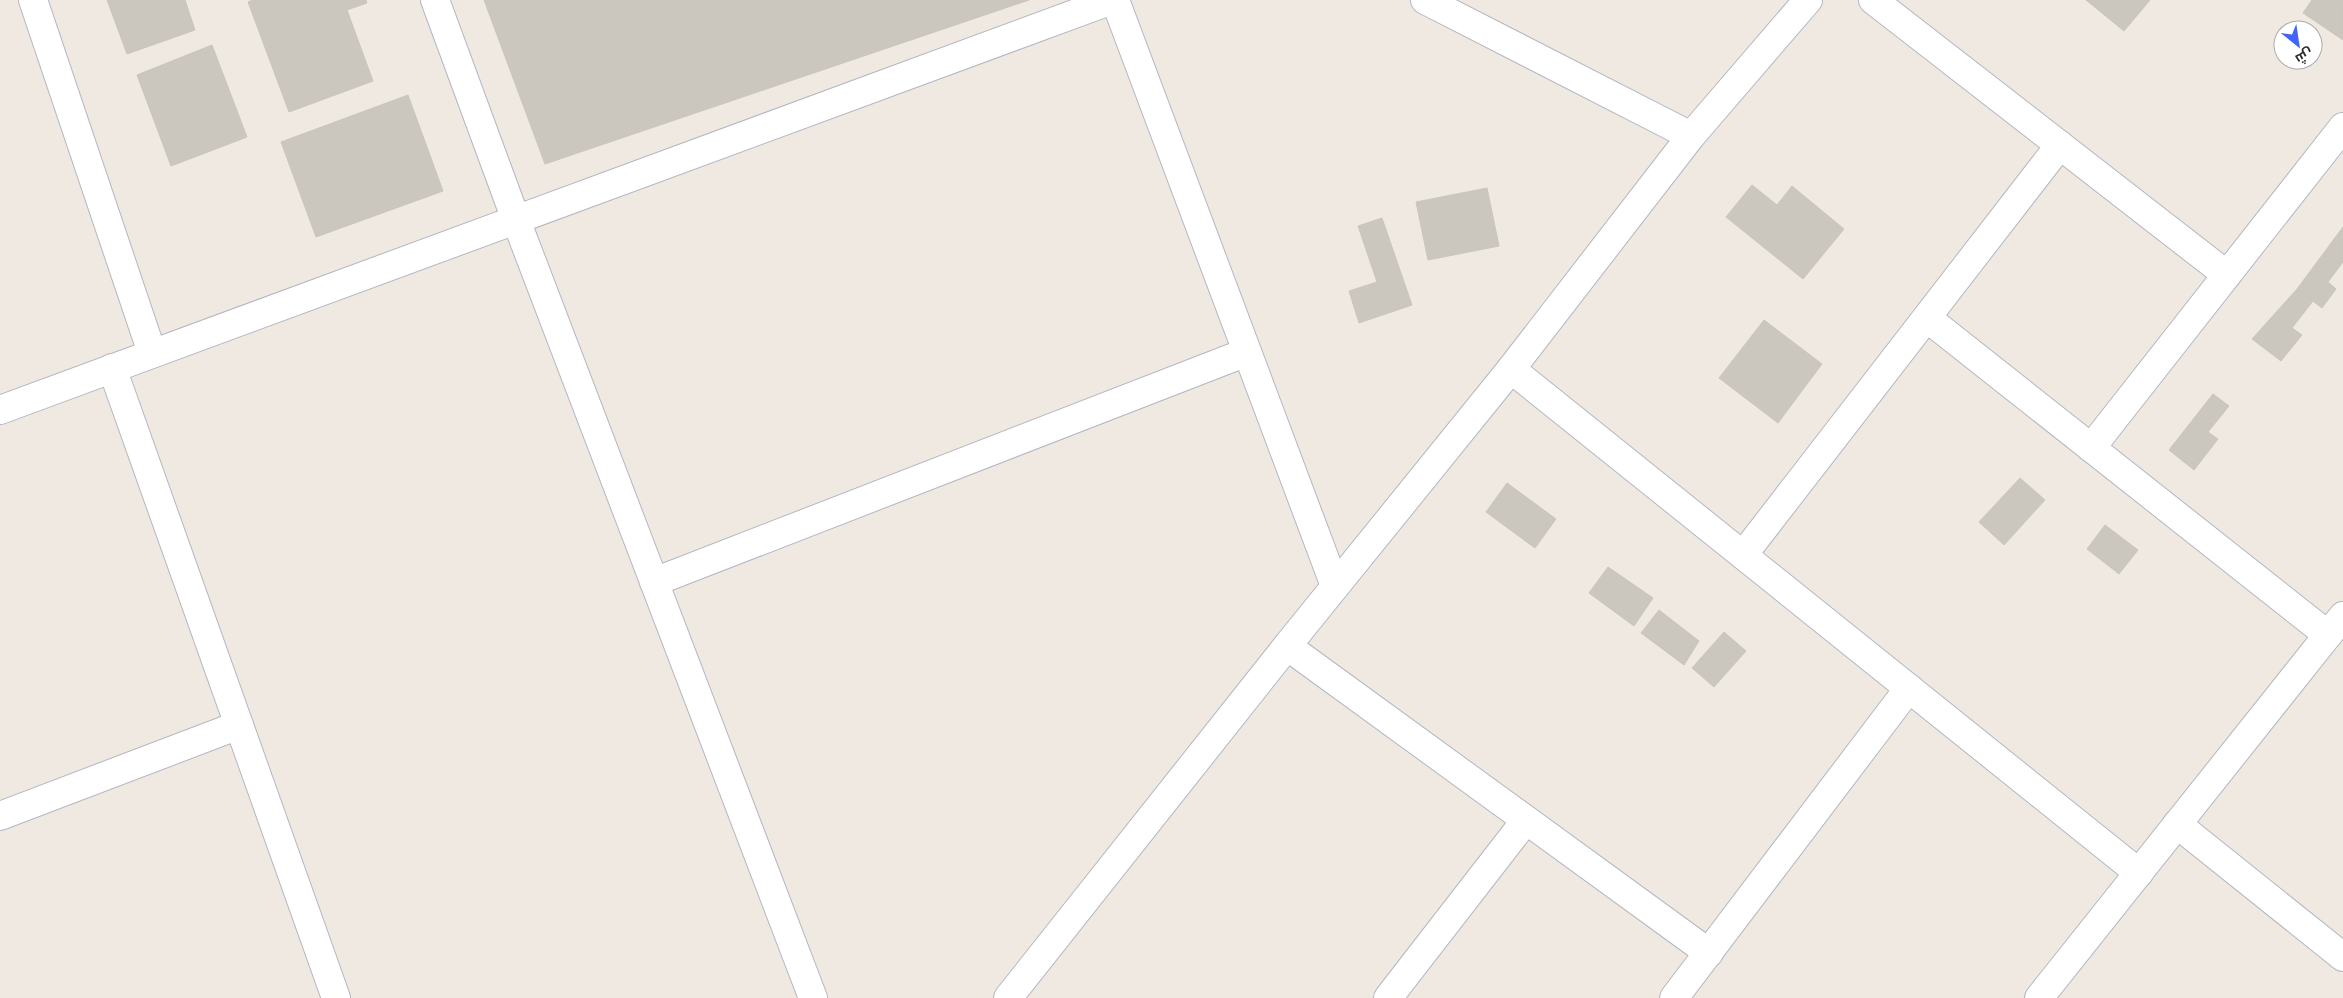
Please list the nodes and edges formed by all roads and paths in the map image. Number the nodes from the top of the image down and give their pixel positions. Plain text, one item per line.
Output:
1 (33, 0) edge
2 (435, 0) edge
3 (1113, 0) edge
4 (1425, 0) edge
5 (1808, 0) edge
6 (1873, 0) edge
7 (2343, 127) edge
8 (1691, 136) junction
9 (2060, 145) junction
10 (516, 220) junction
11 (2227, 275) junction
12 (1926, 318) junction
13 (1247, 352) junction
14 (152, 354) junction
15 (112, 368) junction
16 (1511, 369) junction
17 (0, 410) edge
18 (2091, 448) junction
19 (1743, 555) junction
20 (654, 582) junction
21 (1335, 586) junction
22 (2336, 625) edge
23 (1287, 646) junction
24 (1909, 688) junction
25 (239, 726) junction
26 (0, 816) edge
27 (1526, 820) junction
28 (2177, 824) junction
29 (2139, 873) junction
30 (1709, 953) junction
31 (2343, 957) edge
32 (336, 998) edge
33 (813, 998) edge
34 (1008, 998) edge
35 (1388, 998) edge
36 (1674, 998) edge
37 (2039, 998) edge

1 - 14 street
2 - 10 street
3 - 10 street
3 - 13 street
4 - 8 street
5 - 8 street
6 - 9 street
7 - 11 street
8 - 16 street
9 - 11 street
9 - 12 street
10 - 14 street
10 - 20 street
11 - 18 street
12 - 18 street
12 - 19 street
13 - 20 street
13 - 21 street
14 - 15 street
15 - 17 street
15 - 25 street
16 - 19 street
16 - 21 street
18 - 22 street
19 - 24 street
20 - 33 street
21 - 23 street
22 - 28 street
23 - 27 street
23 - 34 street
24 - 29 street
24 - 30 street
25 - 26 street
25 - 32 street
27 - 30 street
27 - 35 street
28 - 29 street
28 - 31 street
29 - 37 street
30 - 36 street

